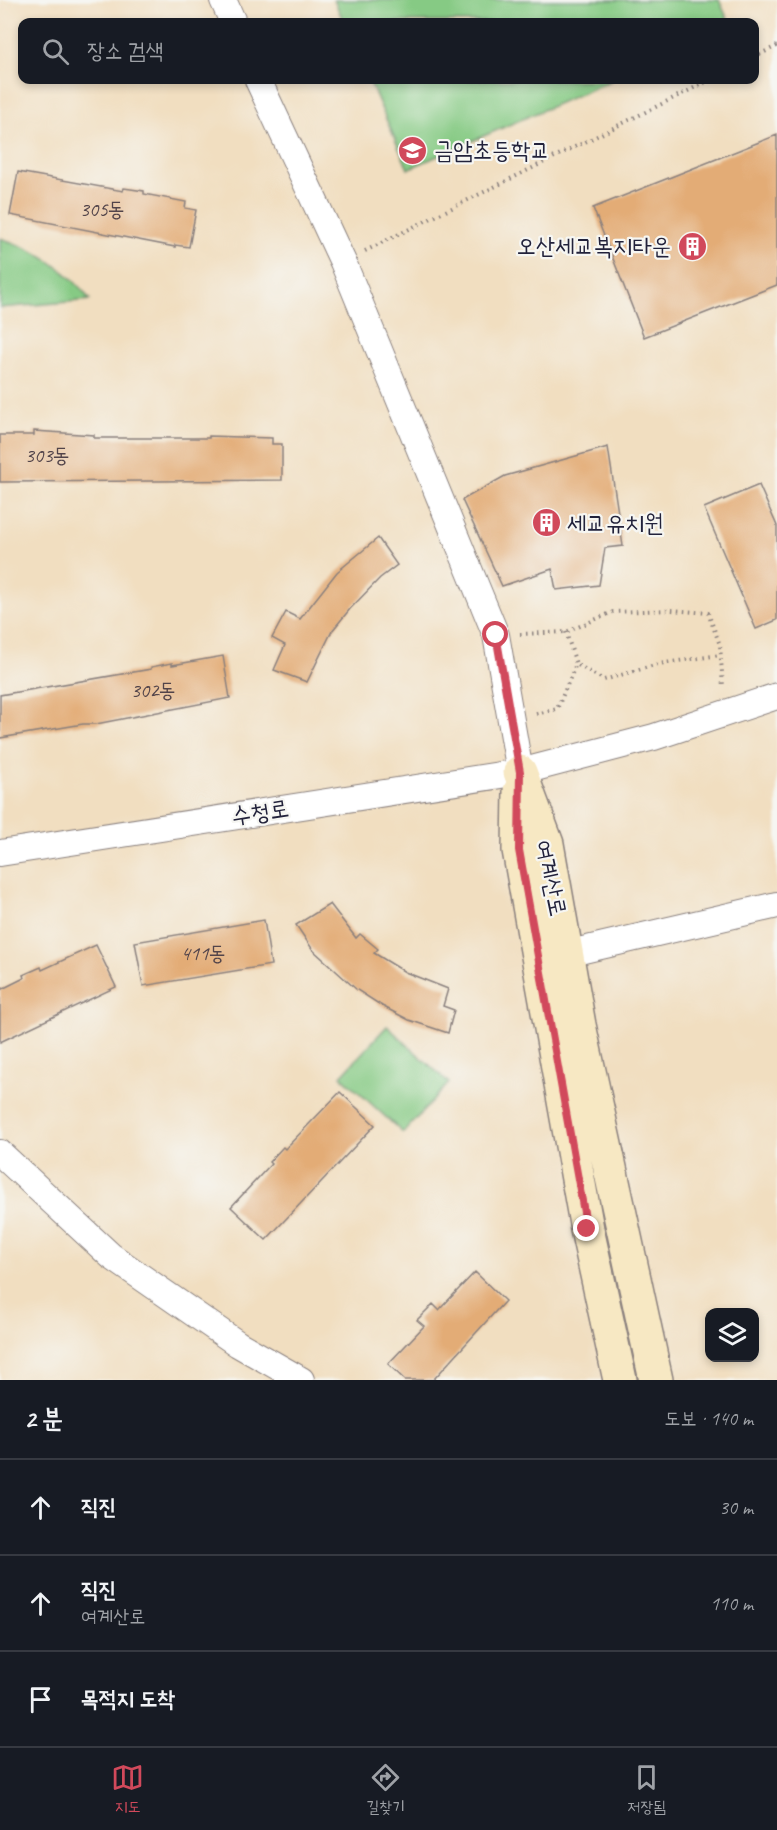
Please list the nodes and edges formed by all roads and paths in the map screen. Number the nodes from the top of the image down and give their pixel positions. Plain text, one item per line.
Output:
1 (223, 0) edge
2 (231, 18) edge
3 (777, 46) edge
4 (759, 55) edge
5 (260, 84) edge
6 (702, 84) edge
7 (343, 262) junction
8 (566, 632) junction
9 (496, 635) junction
10 (720, 655) junction
11 (576, 664) junction
12 (727, 691) dead end
13 (777, 696) edge
14 (509, 721) junction
15 (520, 772) junction
16 (0, 853) edge
17 (777, 905) edge
18 (566, 954) junction
19 (0, 1153) edge
20 (301, 1380) edge
21 (620, 1380) edge
22 (656, 1380) edge

1 - 2 street
3 - 4 path
5 - 7 street
6 - 7 path
7 - 9 street
8 - 9 path
8 - 10 path
8 - 11 path
9 - 14 street
10 - 11 path
10 - 12 path
11 - 14 path
13 - 15 street, 수청로
14 - 15 street
15 - 16 street, 수청로
15 - 18 street, 여계산로
15 - 21 street, 여계산로
17 - 18 street
18 - 22 street, 여계산로
19 - 20 street

